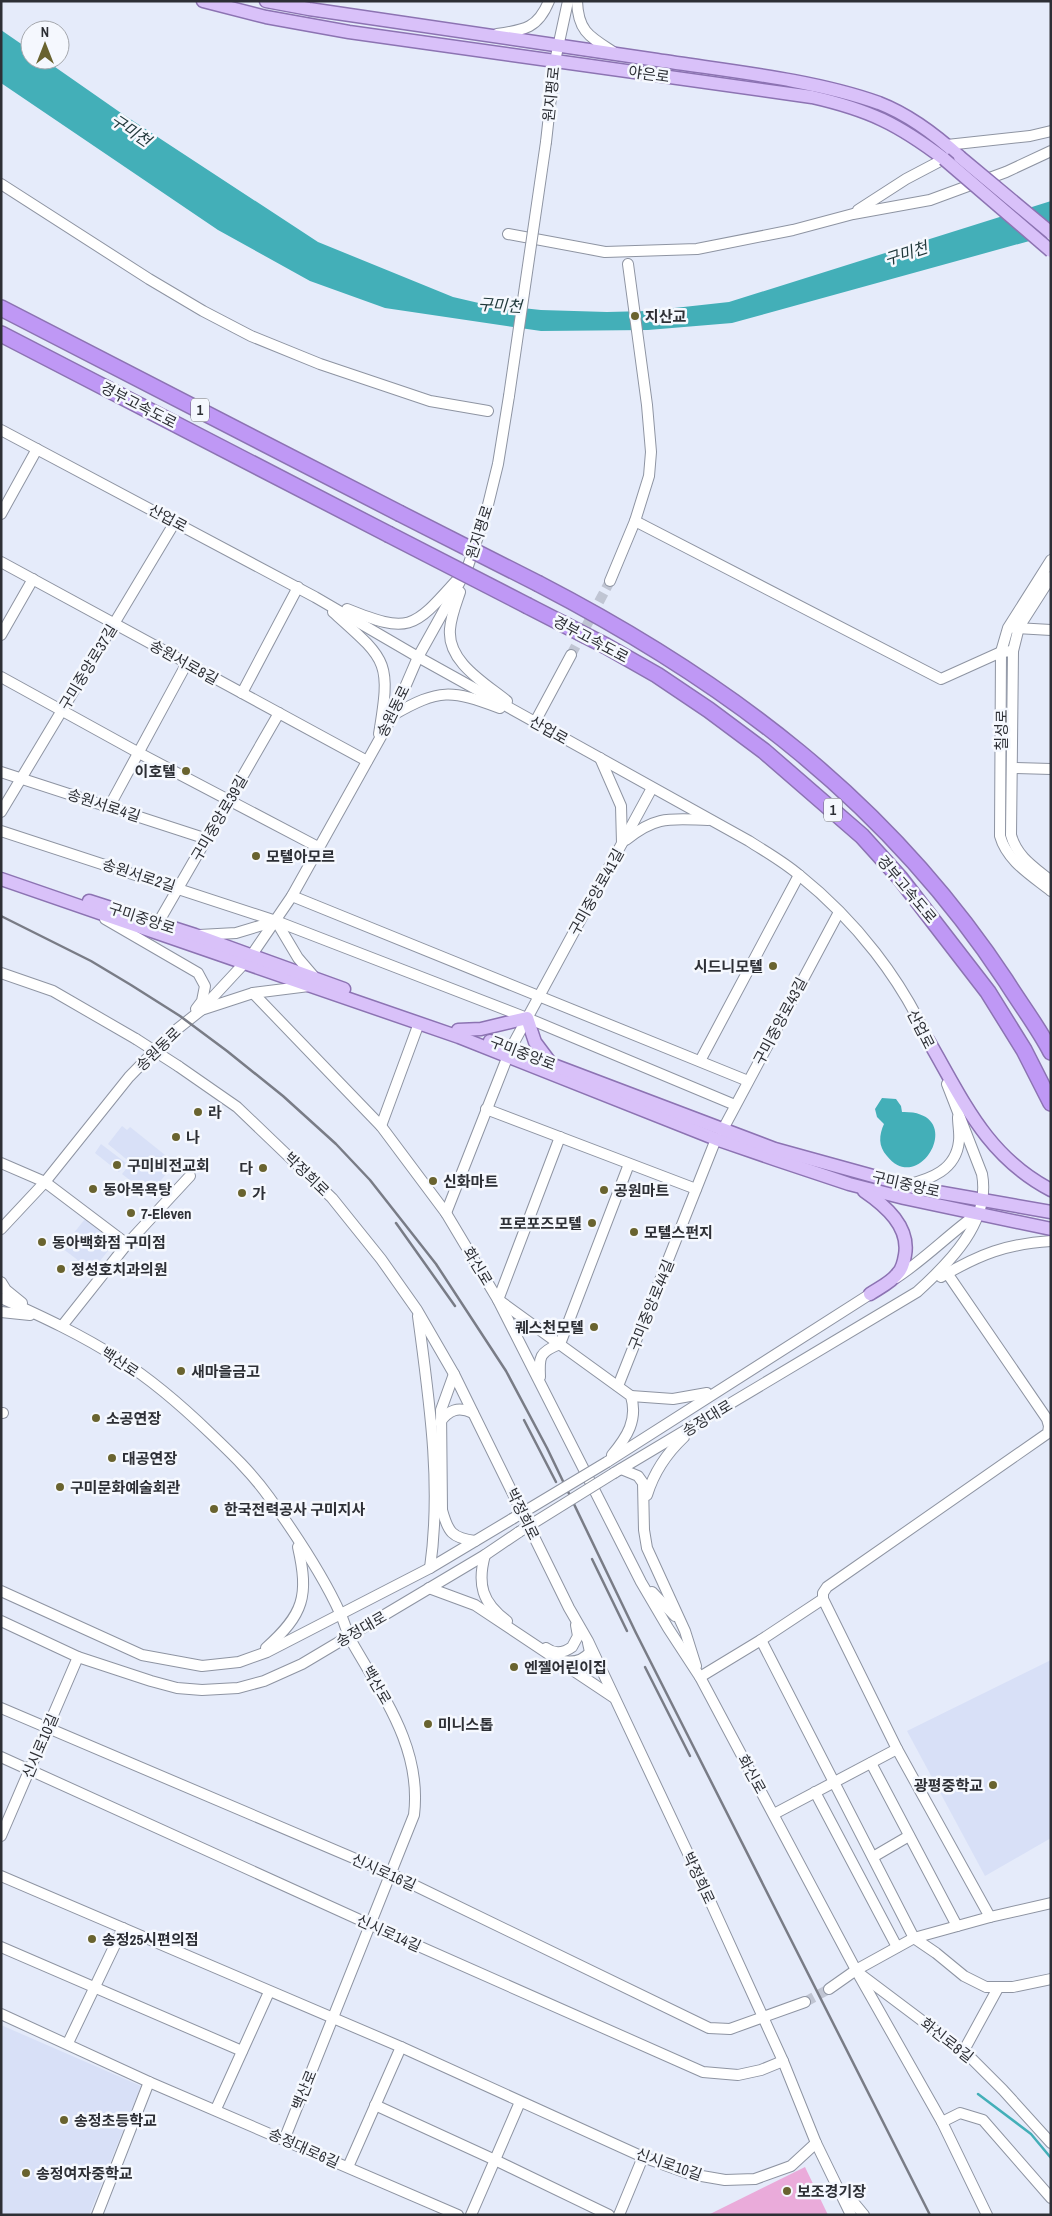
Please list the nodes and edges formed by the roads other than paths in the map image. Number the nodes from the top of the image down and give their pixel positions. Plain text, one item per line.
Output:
1 (202, 1) edge
2 (266, 1) edge
3 (549, 1) edge
4 (561, 1) edge
5 (568, 1) edge
6 (577, 1) edge
7 (486, 35) junction
8 (558, 46) junction
9 (618, 54) junction
10 (555, 61) junction
11 (1051, 131) edge
12 (947, 145) junction
13 (1051, 151) edge
14 (944, 159) junction
15 (1, 184) edge
16 (853, 214) junction
17 (1051, 233) edge
18 (508, 234) dead end
19 (1051, 251) edge
20 (628, 268) dead end
21 (1, 308) edge
22 (1, 334) edge
23 (488, 411) dead end
24 (1, 430) edge
25 (37, 449) junction
26 (1, 514) edge
27 (635, 521) junction
28 (175, 522) junction
29 (1051, 560) edge
30 (1, 562) edge
31 (467, 569) junction
32 (1051, 577) edge
33 (33, 580) junction
34 (610, 581) tunnel mouth
35 (298, 587) junction
36 (316, 597) junction
37 (114, 624) junction
38 (1008, 628) junction
39 (1019, 629) junction
40 (1051, 630) edge
41 (1, 636) edge
42 (1012, 651) junction
43 (1001, 652) junction
44 (571, 655) tunnel mouth
45 (418, 657) junction
46 (188, 663) junction
47 (1, 677) edge
48 (242, 693) junction
49 (62, 710) junction
50 (279, 713) junction
51 (393, 714) junction
52 (531, 720) junction
53 (377, 744) junction
54 (139, 753) junction
55 (600, 758) junction
56 (367, 761) junction
57 (1012, 768) junction
58 (1051, 768) edge
59 (1, 772) edge
60 (22, 778) junction
61 (652, 788) junction
62 (229, 800) junction
63 (109, 807) junction
64 (1, 812) edge
65 (712, 820) junction
66 (1, 831) edge
67 (207, 839) junction
68 (622, 844) junction
69 (318, 847) junction
70 (1, 872) edge
71 (799, 875) junction
72 (1, 879) edge
73 (1051, 881) edge
74 (179, 887) junction
75 (1051, 891) edge
76 (292, 896) junction
77 (87, 909) junction
78 (839, 912) junction
79 (276, 921) junction
80 (158, 923) junction
81 (194, 935) junction
82 (248, 959) junction
83 (1, 973) edge
84 (312, 982) junction
85 (253, 993) junction
86 (539, 996) junction
87 (200, 1010) junction
88 (527, 1018) junction
89 (419, 1024) junction
90 (458, 1030) junction
91 (170, 1034) junction
92 (928, 1040) junction
93 (509, 1052) junction
94 (1051, 1052) edge
95 (700, 1061) junction
96 (552, 1064) junction
97 (748, 1080) junction
98 (1051, 1104) edge
99 (735, 1105) junction
100 (957, 1106) junction
101 (486, 1109) junction
102 (381, 1126) junction
103 (719, 1135) junction
104 (560, 1137) junction
105 (1, 1163) edge
106 (629, 1164) junction
107 (190, 1176) dead end
108 (45, 1182) junction
109 (848, 1184) junction
110 (905, 1186) junction
111 (696, 1189) junction
112 (1051, 1190) edge
113 (982, 1200) junction
114 (1051, 1212) edge
115 (446, 1213) junction
116 (978, 1214) junction
117 (1051, 1228) edge
118 (1, 1229) edge
119 (1051, 1241) edge
120 (127, 1244) junction
121 (947, 1273) junction
122 (1, 1282) edge
123 (917, 1292) junction
124 (870, 1294) junction
125 (1, 1298) edge
126 (498, 1300) junction
127 (417, 1310) junction
128 (1, 1312) edge
129 (48, 1320) junction
130 (62, 1326) junction
131 (560, 1344) junction
132 (454, 1374) junction
133 (540, 1380) junction
134 (618, 1386) junction
135 (722, 1388) junction
136 (631, 1396) junction
137 (473, 1413) junction
138 (436, 1422) junction
139 (699, 1423) junction
140 (607, 1462) junction
141 (617, 1471) junction
142 (644, 1503) junction
143 (296, 1538) junction
144 (475, 1541) junction
145 (485, 1555) junction
146 (430, 1568) junction
147 (659, 1575) junction
148 (641, 1582) junction
149 (429, 1588) junction
150 (1, 1591) edge
151 (823, 1599) junction
152 (664, 1605) junction
153 (569, 1608) junction
154 (341, 1613) junction
155 (1, 1621) edge
156 (668, 1628) junction
157 (686, 1631) junction
158 (349, 1637) junction
159 (761, 1640) junction
160 (588, 1642) junction
161 (258, 1655) junction
162 (553, 1655) junction
163 (78, 1657) junction
164 (700, 1677) junction
165 (615, 1698) junction
166 (1, 1708) edge
167 (48, 1728) junction
168 (897, 1749) junction
169 (1, 1757) edge
170 (870, 1763) junction
171 (30, 1770) junction
172 (834, 1782) junction
173 (815, 1792) junction
174 (774, 1814) junction
175 (1, 1836) edge
176 (909, 1836) junction
177 (873, 1857) junction
178 (391, 1874) junction
179 (1, 1876) edge
180 (1051, 1903) edge
181 (990, 1918) junction
182 (371, 1925) junction
183 (957, 1926) junction
184 (123, 1928) junction
185 (914, 1938) junction
186 (1, 1947) edge
187 (897, 1947) junction
188 (856, 1970) junction
189 (1051, 1979) edge
190 (95, 1987) junction
191 (998, 1988) junction
192 (829, 1989) tunnel mouth
193 (269, 1992) junction
194 (805, 2002) tunnel mouth
195 (1, 2014) edge
196 (763, 2016) junction
197 (333, 2019) junction
198 (68, 2043) junction
199 (401, 2047) junction
200 (242, 2051) junction
201 (963, 2052) junction
202 (783, 2061) junction
203 (149, 2082) junction
204 (520, 2102) junction
205 (375, 2105) junction
206 (216, 2109) junction
207 (942, 2122) junction
208 (284, 2140) junction
209 (816, 2143) junction
210 (1051, 2143) edge
211 (643, 2157) junction
212 (495, 2160) junction
213 (348, 2167) junction
214 (832, 2177) junction
215 (1051, 2198) edge
216 (97, 2215) edge
217 (458, 2215) edge
218 (471, 2215) edge
219 (609, 2215) edge
220 (619, 2215) edge
221 (845, 2215) edge
222 (852, 2215) edge
223 (864, 2215) edge
224 (986, 2215) edge

1 - 10 main road, 야은로
2 - 7 main road, 야은로
3 - 7 street
4 - 8 street, 원지평로
5 - 8 street, 원지평로
6 - 9 street
7 - 8 main road, 야은로
8 - 9 main road, 야은로
8 - 10 street, 원지평로
9 - 12 main road, 야은로
10 - 14 main road, 야은로
10 - 31 street, 원지평로, bridge
11 - 12 street
12 - 17 main road, 야은로, bridge
13 - 16 street
14 - 16 street
14 - 19 main road, 야은로, bridge
15 - 23 street
16 - 18 street
20 - 27 street
21 - 94 highway, 경부고속도로 / 1, bridge
22 - 98 highway, 경부고속도로 / 1, bridge
24 - 25 street, 산업로
25 - 26 street
25 - 28 street, 산업로
27 - 34 street
27 - 43 street
28 - 35 street, 산업로
28 - 37 street, 구미중앙로37길
29 - 38 street, 칠성로
30 - 33 street, 송원서로8길
31 - 36 street
31 - 45 street, 원지평로
31 - 52 street
32 - 39 street, 칠성로
33 - 37 street, 송원서로8길
33 - 41 street
35 - 36 street, 산업로
35 - 48 street
36 - 45 street, 산업로
36 - 53 street
37 - 46 street, 송원서로8길
37 - 49 street, 구미중앙로37길
38 - 39 street
38 - 43 street, 칠성로
39 - 40 street
39 - 42 street, 칠성로
42 - 43 street
42 - 57 street, 칠성로
43 - 75 street, 칠성로
44 - 52 street
45 - 51 street, 송원동로
45 - 52 street, 산업로
46 - 48 street, 송원서로8길
46 - 54 street
47 - 49 street
48 - 50 street, 송원서로8길
49 - 54 street
49 - 60 street, 구미중앙로37길
50 - 56 street, 송원서로8길
50 - 62 street, 구미중앙로39길
51 - 52 street
51 - 53 street, 송원동로
52 - 55 street, 산업로
53 - 56 street, 송원동로
54 - 62 street
54 - 63 street
55 - 61 street, 산업로
55 - 68 street
56 - 69 street, 송원동로
57 - 58 street
57 - 73 street, 칠성로
59 - 60 street, 송원서로4길
60 - 63 street, 송원서로4길
60 - 64 street, 구미중앙로37길
61 - 65 street, 산업로
61 - 68 street, 구미중앙로41길
62 - 67 street, 구미중앙로39길
62 - 69 street
63 - 67 street, 송원서로4길
65 - 68 street
65 - 71 street, 산업로
66 - 74 street, 송원서로2길
67 - 74 street, 구미중앙로39길
68 - 86 street, 구미중앙로41길
69 - 76 street, 송원동로
70 - 80 main road, 구미중앙로
71 - 78 street, 산업로
71 - 95 street
72 - 77 main road, 구미중앙로
74 - 79 street, 송원서로2길
74 - 80 street, 구미중앙로39길
76 - 79 street, 송원동로
76 - 86 street
77 - 82 main road, 구미중앙로
77 - 91 street
78 - 92 street, 산업로
78 - 97 street, 구미중앙로43길
79 - 81 street
79 - 82 street, 송원동로
79 - 84 street
79 - 88 street
80 - 81 main road, 구미중앙로
81 - 82 main road, 구미중앙로
82 - 84 main road, 구미중앙로
82 - 87 street, 송원동로
83 - 127 street, 박정희로, bridge
84 - 85 street
84 - 89 main road, 구미중앙로
84 - 90 main road, 구미중앙로
85 - 87 street
85 - 102 street, 화신로
86 - 88 street, 구미중앙로41길
86 - 95 street
87 - 91 street, 송원동로
88 - 90 main road
88 - 93 street, 구미중앙로41길
88 - 96 main road
88 - 99 street
89 - 93 main road, 구미중앙로
89 - 102 street
90 - 93 main road, 구미중앙로
91 - 108 street, 송원동로
92 - 100 street, 산업로
92 - 112 main road
93 - 96 main road, 구미중앙로
93 - 101 street, 구미중앙로41길
93 - 103 main road, 구미중앙로
95 - 97 street
96 - 103 main road, 구미중앙로
97 - 99 street, 구미중앙로43길
99 - 103 street, 구미중앙로43길
100 - 110 street
100 - 113 street, 산업로
101 - 104 street
101 - 115 street, 구미중앙로41길
102 - 115 street, 화신로
103 - 109 main road, 구미중앙로
103 - 110 main road, 구미중앙로
103 - 111 street, 구미중앙로44길
104 - 106 street
104 - 126 street
105 - 108 street
106 - 111 street
106 - 131 street
107 - 120 street
108 - 118 street, 송원동로
108 - 120 street
109 - 116 main road, 구미중앙로
109 - 124 main road
110 - 113 main road, 구미중앙로
111 - 134 street, 구미중앙로44길
113 - 114 main road, 구미중앙로
113 - 116 street, 산업로
115 - 126 street, 화신로
116 - 117 main road, 구미중앙로
116 - 123 street, 송정대로
116 - 124 street, 송정대로
119 - 121 street
120 - 130 street
121 - 123 street
121 - 151 street
122 - 129 street, 백산로
123 - 139 street, 송정대로
124 - 135 street, 송정대로
125 - 129 street, 백산로
126 - 131 street
126 - 133 street, 화신로
127 - 132 street, 박정희로
127 - 138 street
128 - 129 street, 백산로
129 - 130 street, 백산로
130 - 143 street, 백산로
131 - 133 street
131 - 134 street
132 - 137 street, 박정희로
132 - 138 street
133 - 148 street, 화신로
134 - 136 street
135 - 136 street
135 - 140 street, 송정대로
136 - 140 street
137 - 138 street
137 - 153 street, 박정희로
138 - 144 street
138 - 146 street
139 - 141 street, 송정대로
139 - 142 street
140 - 144 street, 송정대로, bridge
141 - 142 street
141 - 145 street, 송정대로, bridge
142 - 147 street
143 - 154 street, 백산로
143 - 161 street
144 - 146 street, 송정대로
145 - 149 street, 송정대로
145 - 162 street
146 - 154 street, 송정대로
147 - 152 street
147 - 157 street
148 - 152 street, 화신로
148 - 156 street, 화신로
149 - 158 street, 송정대로
149 - 162 street
150 - 161 street, 송정대로
151 - 159 street
151 - 168 street
152 - 156 street
152 - 157 street, 화신로
153 - 160 street, 박정희로
153 - 162 street
154 - 158 street, 백산로
154 - 161 street, 송정대로
155 - 163 street, 송정대로
156 - 164 street, 화신로
157 - 164 street
158 - 163 street, 송정대로
158 - 178 street, 백산로
159 - 164 street
159 - 172 street
160 - 162 street
160 - 165 street, 박정희로
162 - 165 street
163 - 167 street, 신시로10길
164 - 174 street, 화신로
165 - 196 street, 박정희로
166 - 167 street, 신시로16길
167 - 171 street, 신시로10길
167 - 178 street, 신시로16길
168 - 170 street
168 - 181 street
169 - 171 street, 신시로14길
170 - 172 street
170 - 176 street
171 - 175 street, 신시로10길
171 - 182 street, 신시로14길
172 - 173 street
172 - 177 street
173 - 174 street
173 - 187 street
174 - 188 street, 화신로
176 - 177 street
176 - 183 street
177 - 185 street
178 - 182 street, 백산로
178 - 196 street, 신시로16길
179 - 184 street, 신시로10길
180 - 181 street
181 - 183 street
182 - 197 street, 백산로
182 - 202 street, 신시로14길
183 - 185 street
184 - 190 street
184 - 193 street, 신시로10길
185 - 187 street
185 - 191 street
186 - 190 street
187 - 188 street
188 - 192 street
188 - 201 street, 화신로8길
188 - 207 street, 화신로
189 - 191 street
190 - 198 street
190 - 200 street
191 - 201 street
193 - 197 street, 신시로10길
193 - 200 street
194 - 196 street
195 - 198 street, 송정대로6길
196 - 202 street, 박정희로
197 - 199 street, 신시로10길
197 - 208 street, 백산로
198 - 203 street, 송정대로6길
199 - 204 street, 신시로10길
199 - 205 street
200 - 206 street
201 - 210 street, 화신로8길
202 - 209 street, 박정희로
203 - 206 street, 송정대로6길
203 - 216 street
204 - 211 street, 신시로10길
204 - 212 street
205 - 212 street
205 - 213 street
206 - 208 street, 송정대로6길
207 - 215 street
207 - 224 street, 화신로
208 - 213 street, 송정대로6길
209 - 211 street, 신시로10길
209 - 214 street, 박정희로
211 - 220 street
212 - 218 street
212 - 219 street
213 - 217 street, 송정대로6길
214 - 221 street
214 - 222 street, 박정희로
214 - 223 street

